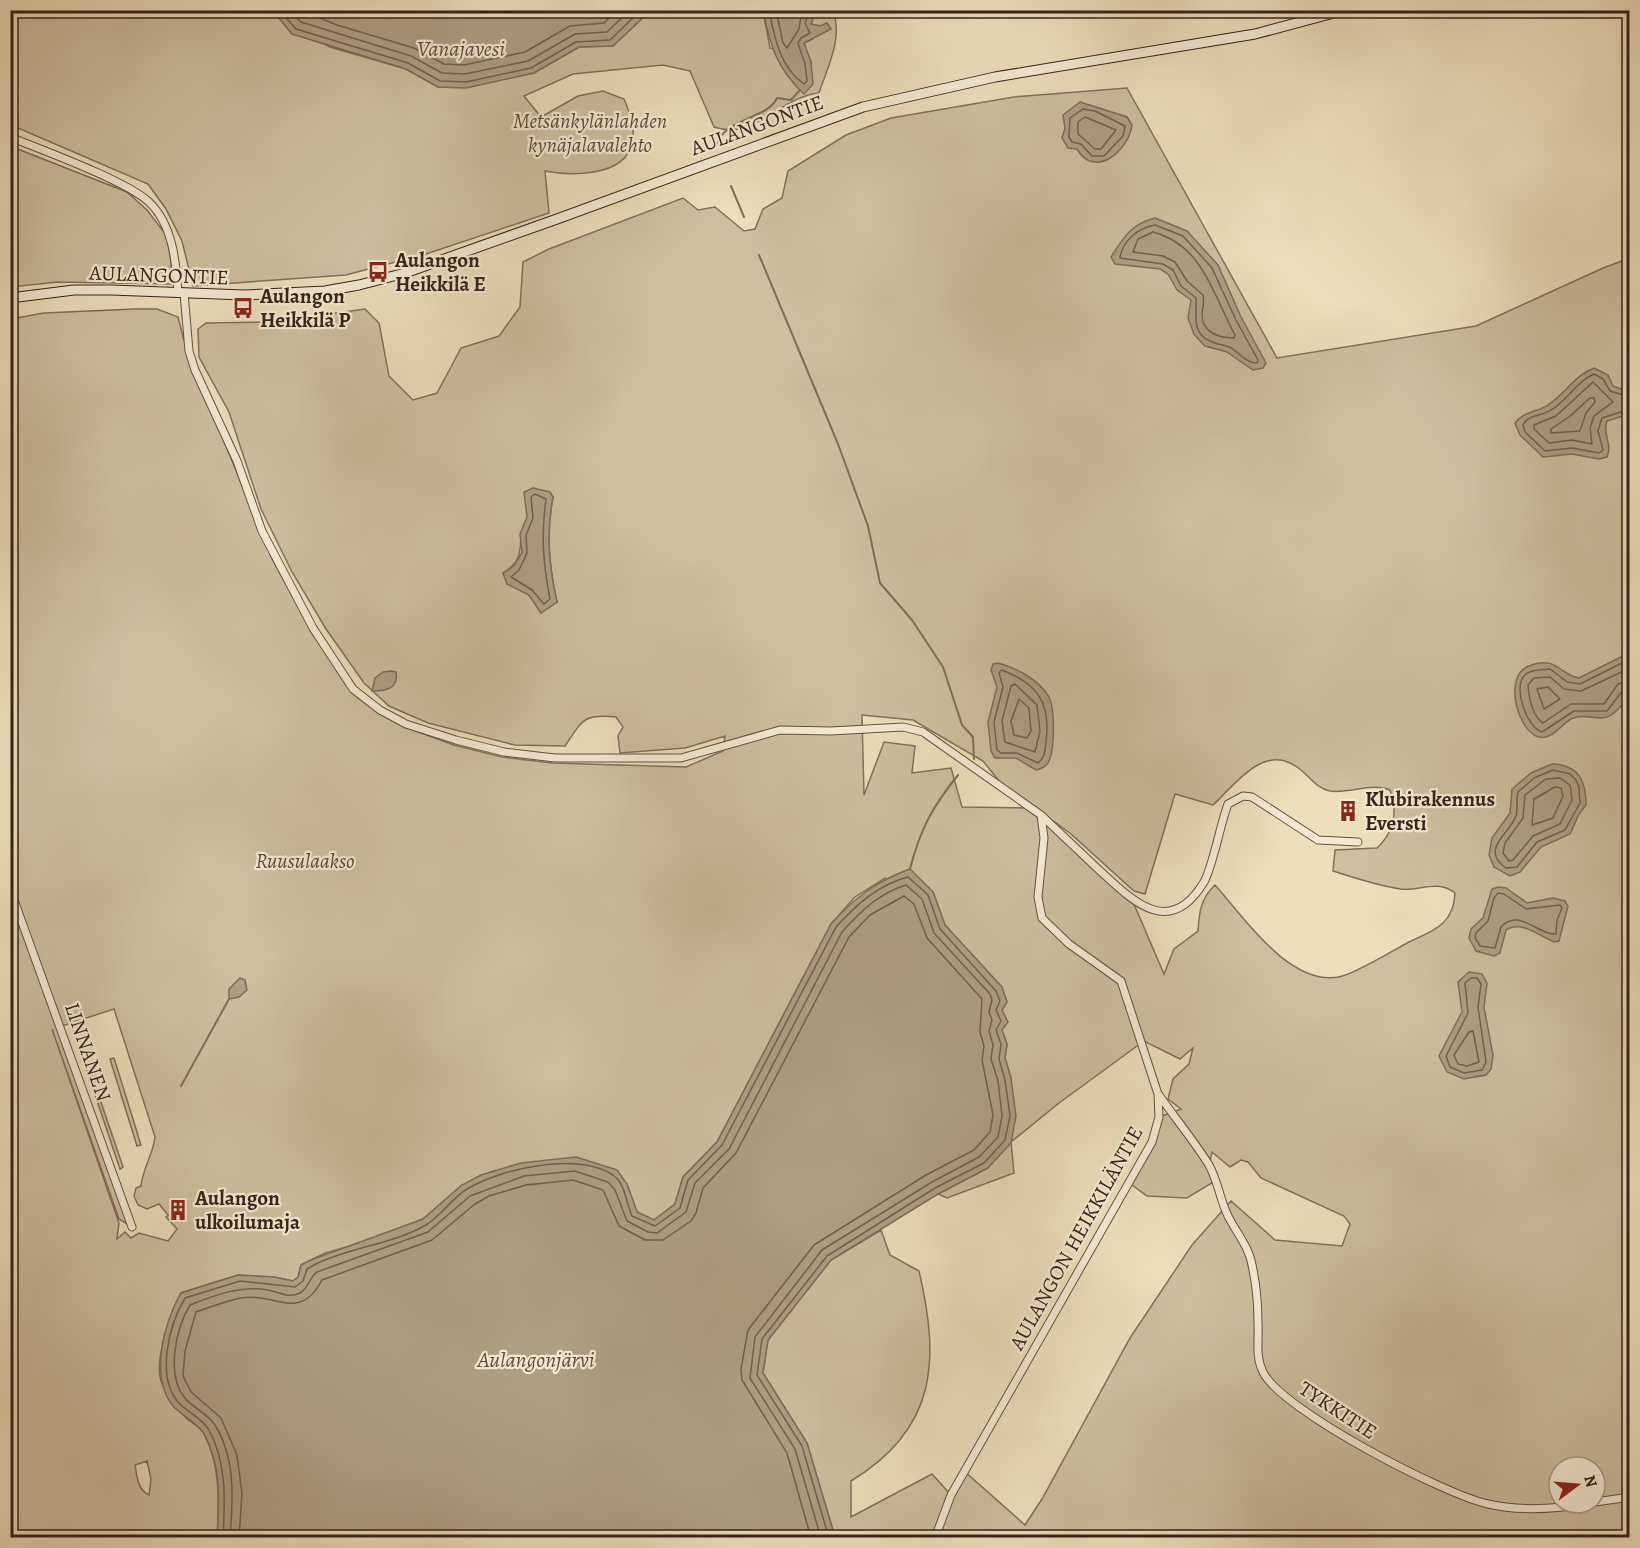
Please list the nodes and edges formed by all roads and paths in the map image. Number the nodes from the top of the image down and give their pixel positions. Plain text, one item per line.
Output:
1 (1346, 10) edge
2 (10, 137) edge
3 (181, 293) junction
4 (10, 298) edge
5 (1041, 815) junction
6 (1358, 842) dead end
7 (10, 889) edge
8 (1158, 1094) junction
9 (132, 1227) dead end
10 (1629, 1497) edge
11 (1607, 1501) edge
12 (1547, 1510) edge
13 (935, 1538) edge

1 - 3 street, AULANGONTIE
2 - 3 street
3 - 4 street, AULANGONTIE
3 - 5 street
5 - 6 street
5 - 8 street, AULANGON HEIKKILÄNTIE
7 - 9 street, LINNANEN
8 - 12 street, TYKKITIE
8 - 13 street, AULANGON HEIKKILÄNTIE
10 - 11 street, TYKKITIE

